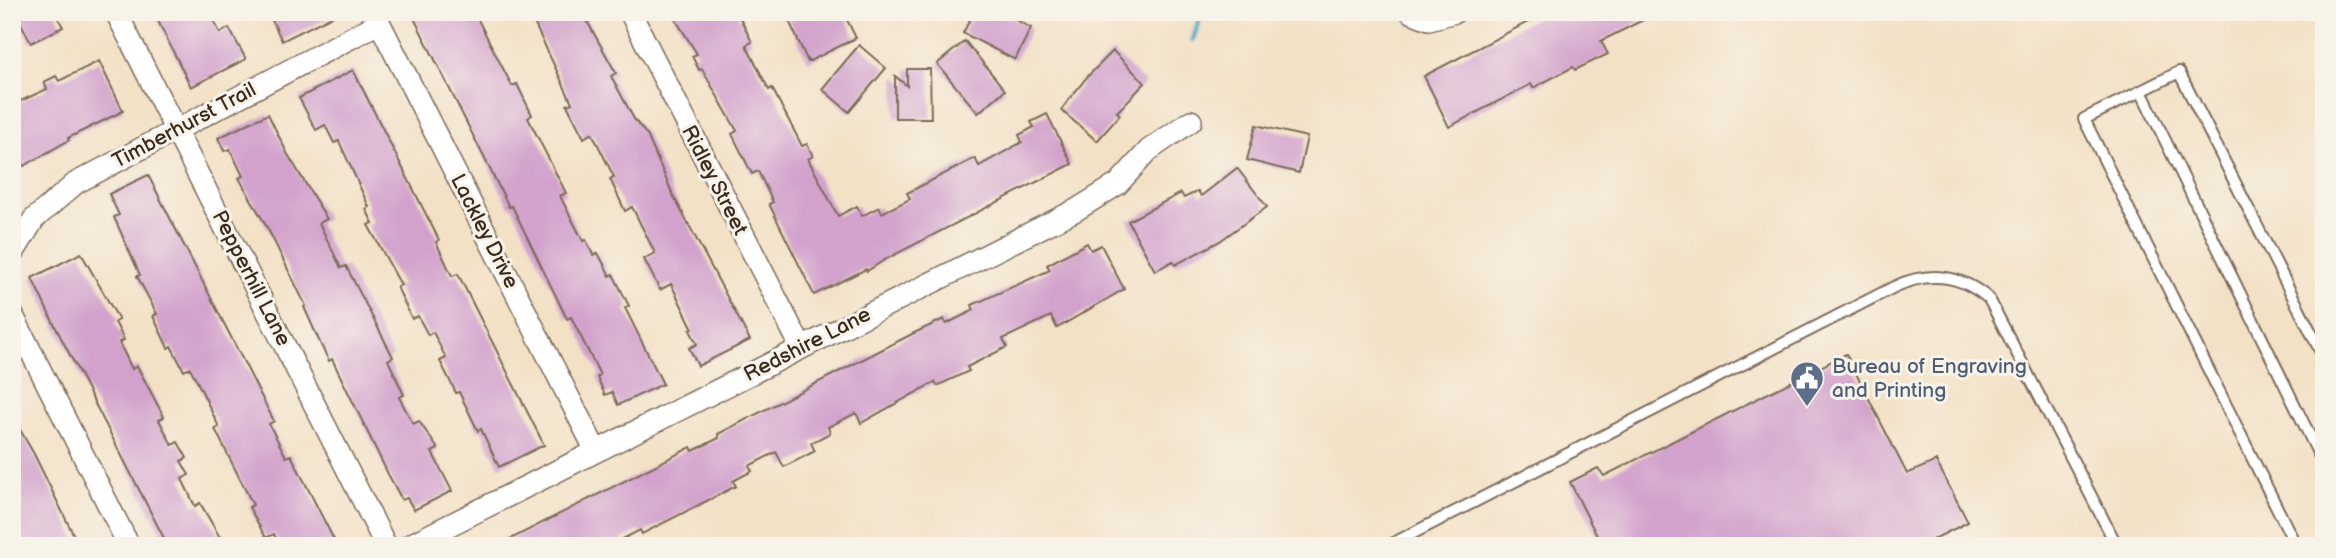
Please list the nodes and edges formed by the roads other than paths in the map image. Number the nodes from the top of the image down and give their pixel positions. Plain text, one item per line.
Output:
1 (116, 12) edge
2 (630, 12) edge
3 (1411, 12) edge
4 (1455, 12) edge
5 (376, 17) edge
6 (2141, 91) junction
7 (1191, 121) dead end
8 (177, 129) junction
9 (12, 255) edge
10 (12, 314) edge
11 (801, 347) junction
12 (2324, 358) edge
13 (596, 451) junction
14 (2324, 465) edge
15 (129, 546) edge
16 (386, 546) edge
17 (408, 546) edge
18 (1388, 546) edge
19 (2117, 546) edge
20 (2296, 546) edge

1 - 8 street, Pepperhill Lane
2 - 11 street, Ridley Street
3 - 4 street
5 - 8 street, Timberhurst Trail
5 - 13 street, Lackley Drive
6 - 12 lane
6 - 14 lane
6 - 20 lane
7 - 11 street, Redshire Lane
8 - 9 street, Timberhurst Trail
8 - 16 street, Pepperhill Lane
10 - 15 street
11 - 13 street, Redshire Lane
13 - 17 street, Redshire Lane
18 - 19 lane

